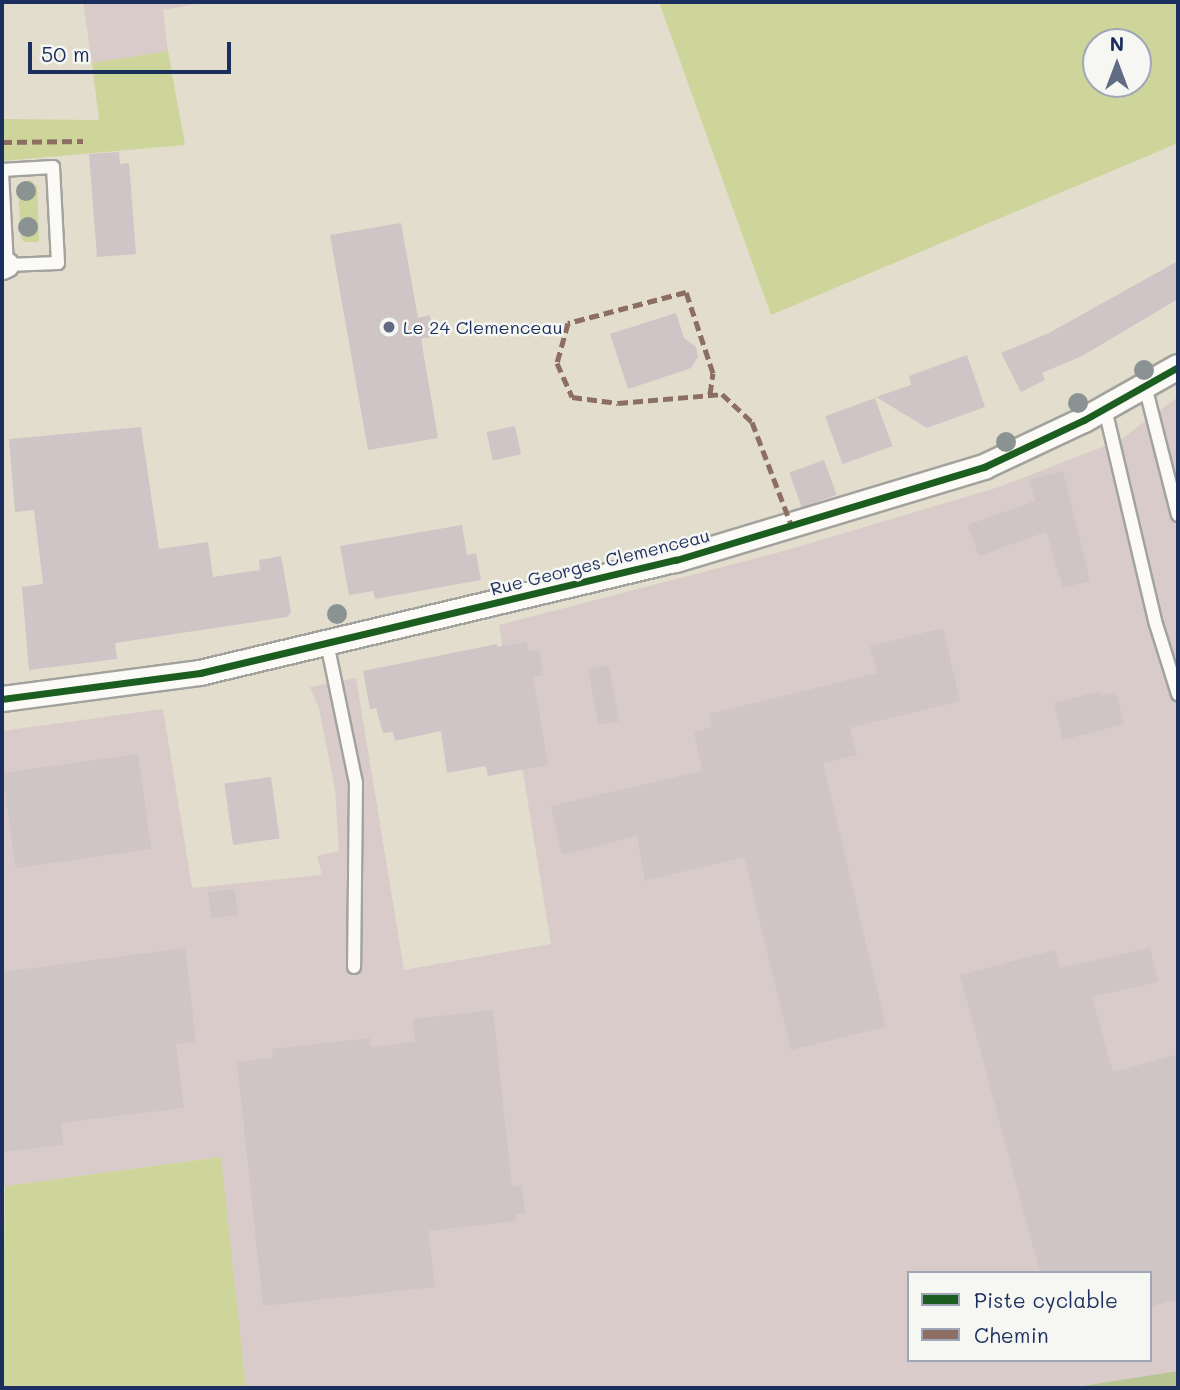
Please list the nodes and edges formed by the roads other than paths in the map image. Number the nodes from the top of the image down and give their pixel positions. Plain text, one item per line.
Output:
1 (2, 171) edge
2 (4, 266) edge
3 (1178, 367) edge
4 (1145, 386) junction
5 (1105, 409) junction
6 (1178, 515) edge
7 (327, 643) junction
8 (1178, 694) edge
9 (2, 699) edge
10 (354, 967) dead end

1 - 2 lane
1 - 2 lane
3 - 4 street, Rue Georges Clemenceau
4 - 5 street, Rue Georges Clemenceau
4 - 6 lane
5 - 7 street, Rue Georges Clemenceau
5 - 8 lane
7 - 9 street, Rue Georges Clemenceau
7 - 10 lane

